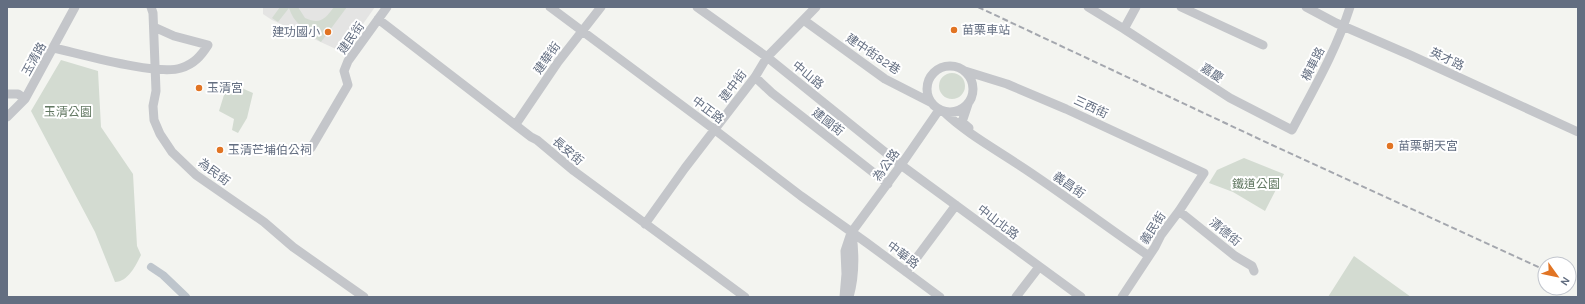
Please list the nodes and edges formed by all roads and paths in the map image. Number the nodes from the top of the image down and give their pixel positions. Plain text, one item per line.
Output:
1 (75, 7) edge
2 (151, 7) edge
3 (387, 7) edge
4 (550, 7) edge
5 (601, 7) edge
6 (697, 7) edge
7 (816, 7) edge
8 (1088, 7) edge
9 (1136, 7) edge
10 (1181, 7) edge
11 (1306, 7) edge
12 (1350, 7) edge
13 (378, 20) junction
14 (805, 20) junction
15 (1344, 25) junction
16 (154, 27) junction
17 (1124, 29) junction
18 (582, 31) junction
19 (1263, 45) dead end
20 (54, 48) junction
21 (767, 57) junction
22 (155, 69) junction
23 (965, 71) junction
24 (756, 77) junction
25 (7, 94) edge
26 (25, 99) junction
27 (932, 103) junction
28 (968, 104) junction
29 (941, 110) junction
30 (7, 117) edge
31 (516, 124) junction
32 (714, 130) junction
33 (1292, 130) joint
34 (1578, 132) edge
35 (974, 136) junction
36 (311, 148) dead end
37 (901, 165) junction
38 (1204, 173) joint
39 (888, 184) junction
40 (956, 205) junction
41 (1179, 210) junction
42 (645, 224) junction
43 (852, 233) junction
44 (1149, 256) junction
45 (1039, 267) junction
46 (1254, 271) dead end
47 (906, 272) junction
48 (364, 297) edge
49 (745, 297) edge
50 (844, 297) edge
51 (849, 297) edge
52 (940, 297) edge
53 (1016, 297) edge
54 (1081, 297) edge
55 (1122, 297) edge

1 - 20 street, 玉清路
2 - 16 street, 為民街
3 - 13 street, 建民街
4 - 18 street, 中正路
5 - 18 street, 建華街
6 - 21 street, 中山路
7 - 14 street, 建中街
8 - 17 street, 嘉慶
9 - 17 street
10 - 19 street
11 - 15 street, 英才路
12 - 15 street, 橫車路
13 - 31 street, 長安街
13 - 36 street, 建民街
14 - 21 street, 建中街
14 - 27 street, 建中街82巷
15 - 33 street, 橫車路
15 - 34 street, 英才路
16 - 22 street, 為民街
16 - 22 street
17 - 33 street, 嘉慶
18 - 31 street, 建華街
18 - 32 street, 中正路
20 - 22 street
20 - 26 street, 玉清路
21 - 24 street, 建中街
21 - 37 street, 中山路
22 - 48 street, 為民街
23 - 27 street
23 - 28 street
23 - 38 street, 三西街
24 - 32 street, 建中街
24 - 39 street, 建國街
25 - 26 street
26 - 30 street, 玉清路
27 - 29 street
28 - 29 street
28 - 35 street
29 - 35 street, 義昌街
29 - 37 street, 為公路
31 - 42 street, 長安街
32 - 42 street, 建中街
32 - 43 street, 中正路
35 - 44 street, 義昌街
37 - 39 street, 為公路
37 - 40 street, 中山北路
38 - 41 street, 義民街
39 - 43 street, 為公路
40 - 45 street, 中山北路
40 - 47 street
41 - 44 street, 義民街
41 - 46 street, 清德街
42 - 49 street, 長安街
43 - 47 street, 中華路
43 - 50 street, 為公路
43 - 51 street
44 - 55 street, 義民街
45 - 53 street
45 - 54 street, 中山北路
47 - 52 street, 中華路

